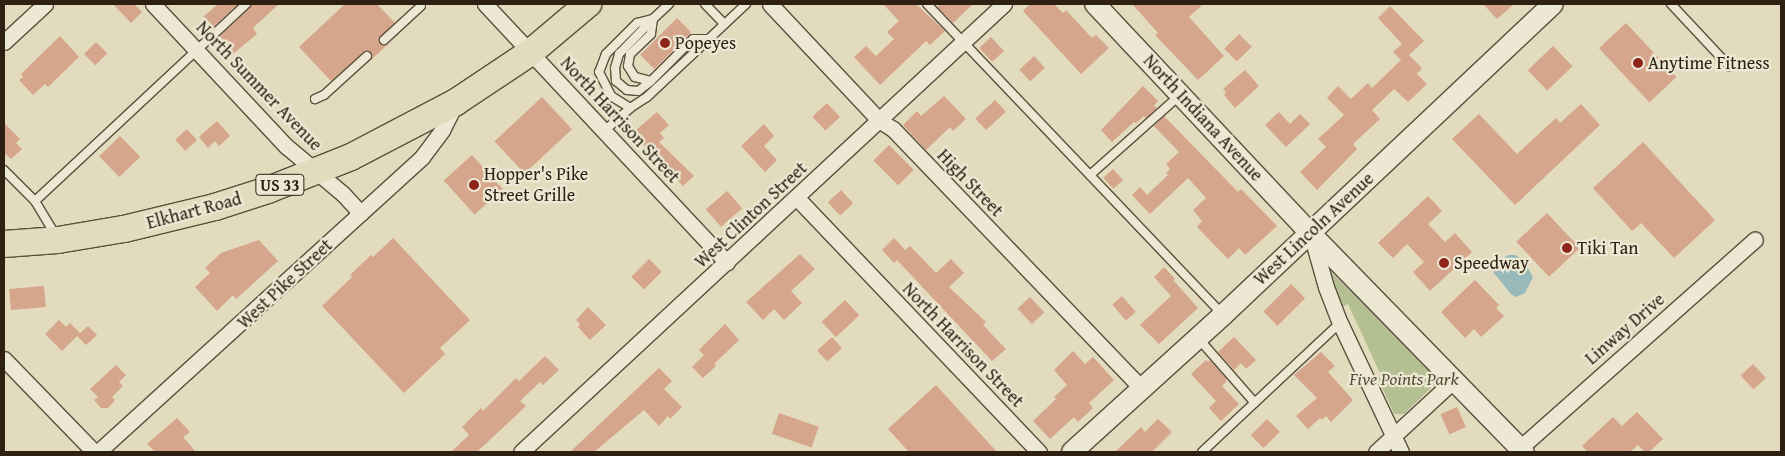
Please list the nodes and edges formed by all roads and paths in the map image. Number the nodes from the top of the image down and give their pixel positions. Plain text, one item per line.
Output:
1 (45, 4) edge
2 (153, 4) edge
3 (246, 4) edge
4 (485, 4) edge
5 (588, 4) edge
6 (669, 4) edge
7 (705, 4) edge
8 (746, 4) edge
9 (770, 4) edge
10 (927, 4) edge
11 (1004, 4) edge
12 (1095, 4) edge
13 (1552, 4) edge
14 (1671, 4) edge
15 (421, 6) dead end
16 (653, 20) junction
17 (724, 24) junction
18 (708, 39) junction
19 (384, 40) dead end
20 (4, 42) edge
21 (963, 42) junction
22 (197, 50) junction
23 (531, 52) junction
24 (366, 56) dead end
25 (1730, 66) dead end
26 (651, 81) junction
27 (1180, 95) junction
28 (315, 99) dead end
29 (456, 102) junction
30 (630, 108) junction
31 (880, 121) junction
32 (604, 131) junction
33 (4, 170) edge
34 (315, 170) junction
35 (1090, 175) junction
36 (797, 198) junction
37 (35, 201) junction
38 (361, 213) junction
39 (1310, 233) junction
40 (1755, 239) dead end
41 (58, 240) junction
42 (4, 244) edge
43 (727, 263) junction
44 (1223, 315) junction
45 (1340, 323) junction
46 (1198, 338) junction
47 (4, 359) edge
48 (1455, 379) junction
49 (1142, 390) junction
50 (1255, 403) junction
51 (1394, 436) junction
52 (1522, 450) edge
53 (94, 452) edge
54 (98, 452) edge
55 (521, 452) edge
56 (1039, 452) edge
57 (1072, 452) edge
58 (1202, 452) edge
59 (1376, 452) edge
60 (1401, 452) edge

1 - 20 street
2 - 22 street, North Summer Avenue
3 - 22 lane
4 - 23 street, North Harrison Street
5 - 23 highway, US 33
6 - 16 lane
7 - 17 lane
8 - 17 lane
9 - 31 street, High Street
10 - 21 lane
11 - 21 street, West Clinton Street
12 - 27 street, North Indiana Avenue
13 - 39 street, West Lincoln Avenue
14 - 25 lane
15 - 19 lane
16 - 26 lane
16 - 26 lane
16 - 30 lane
17 - 18 lane
18 - 26 lane
18 - 30 lane
21 - 31 street, West Clinton Street
21 - 35 lane
22 - 34 street, North Summer Avenue
22 - 37 lane
23 - 29 highway, Elkhart Road / US 33
23 - 32 street, North Harrison Street
24 - 28 lane
27 - 35 lane
27 - 39 street, North Indiana Avenue
29 - 34 highway, Elkhart Road / US 33
29 - 38 street, West Pike Street
30 - 32 lane
31 - 36 street, West Clinton Street
31 - 49 street, High Street
32 - 43 street, North Harrison Street
33 - 37 lane
34 - 38 street, North Summer Avenue
34 - 41 highway, Elkhart Road / US 33
35 - 44 lane
36 - 43 street, West Clinton Street
36 - 56 street, North Harrison Street
37 - 41 lane
38 - 54 street, West Pike Street
39 - 44 street, West Lincoln Avenue
39 - 45 street
39 - 48 street, North Indiana Avenue
40 - 52 street, Linway Drive
41 - 42 highway, Elkhart Road / US 33
43 - 55 street, West Clinton Street
44 - 46 street, West Lincoln Avenue
45 - 50 lane
45 - 51 street
46 - 49 street, West Lincoln Avenue
46 - 50 lane
47 - 53 street
48 - 51 street
48 - 52 street, North Indiana Avenue
49 - 57 street, West Lincoln Avenue
50 - 58 lane
51 - 59 street
51 - 60 street

